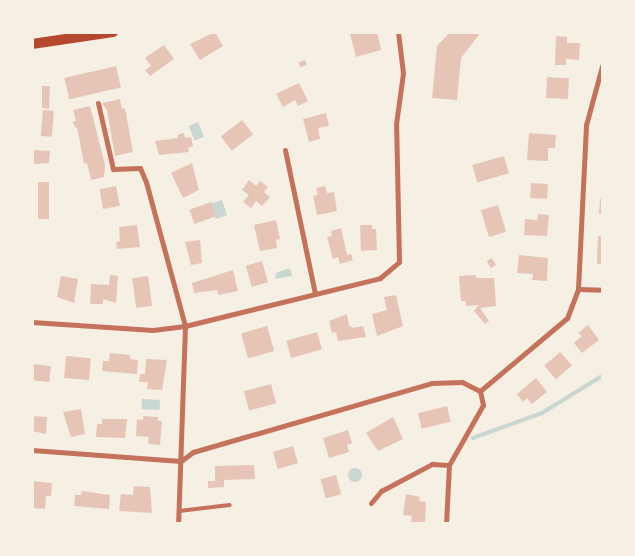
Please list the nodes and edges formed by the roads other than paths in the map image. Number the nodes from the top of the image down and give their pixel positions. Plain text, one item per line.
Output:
1 (113, 32) edge
2 (398, 32) edge
3 (32, 44) edge
4 (602, 66) edge
5 (98, 103) dead end
6 (285, 150) dead end
7 (578, 289) junction
8 (602, 290) edge
9 (315, 294) junction
10 (32, 322) edge
11 (184, 326) junction
12 (480, 391) junction
13 (32, 450) edge
14 (181, 461) junction
15 (449, 465) junction
16 (371, 503) dead end
17 (230, 505) dead end
18 (179, 511) junction
19 (178, 524) edge
20 (446, 524) edge

1 - 3 main road
2 - 9 street
4 - 7 street
5 - 11 street
6 - 9 street
7 - 8 street
7 - 12 street
9 - 11 street
10 - 11 street
11 - 14 street
12 - 14 street
12 - 15 street
13 - 14 street
14 - 18 street
15 - 16 street
15 - 20 street
17 - 18 lane
18 - 19 street

